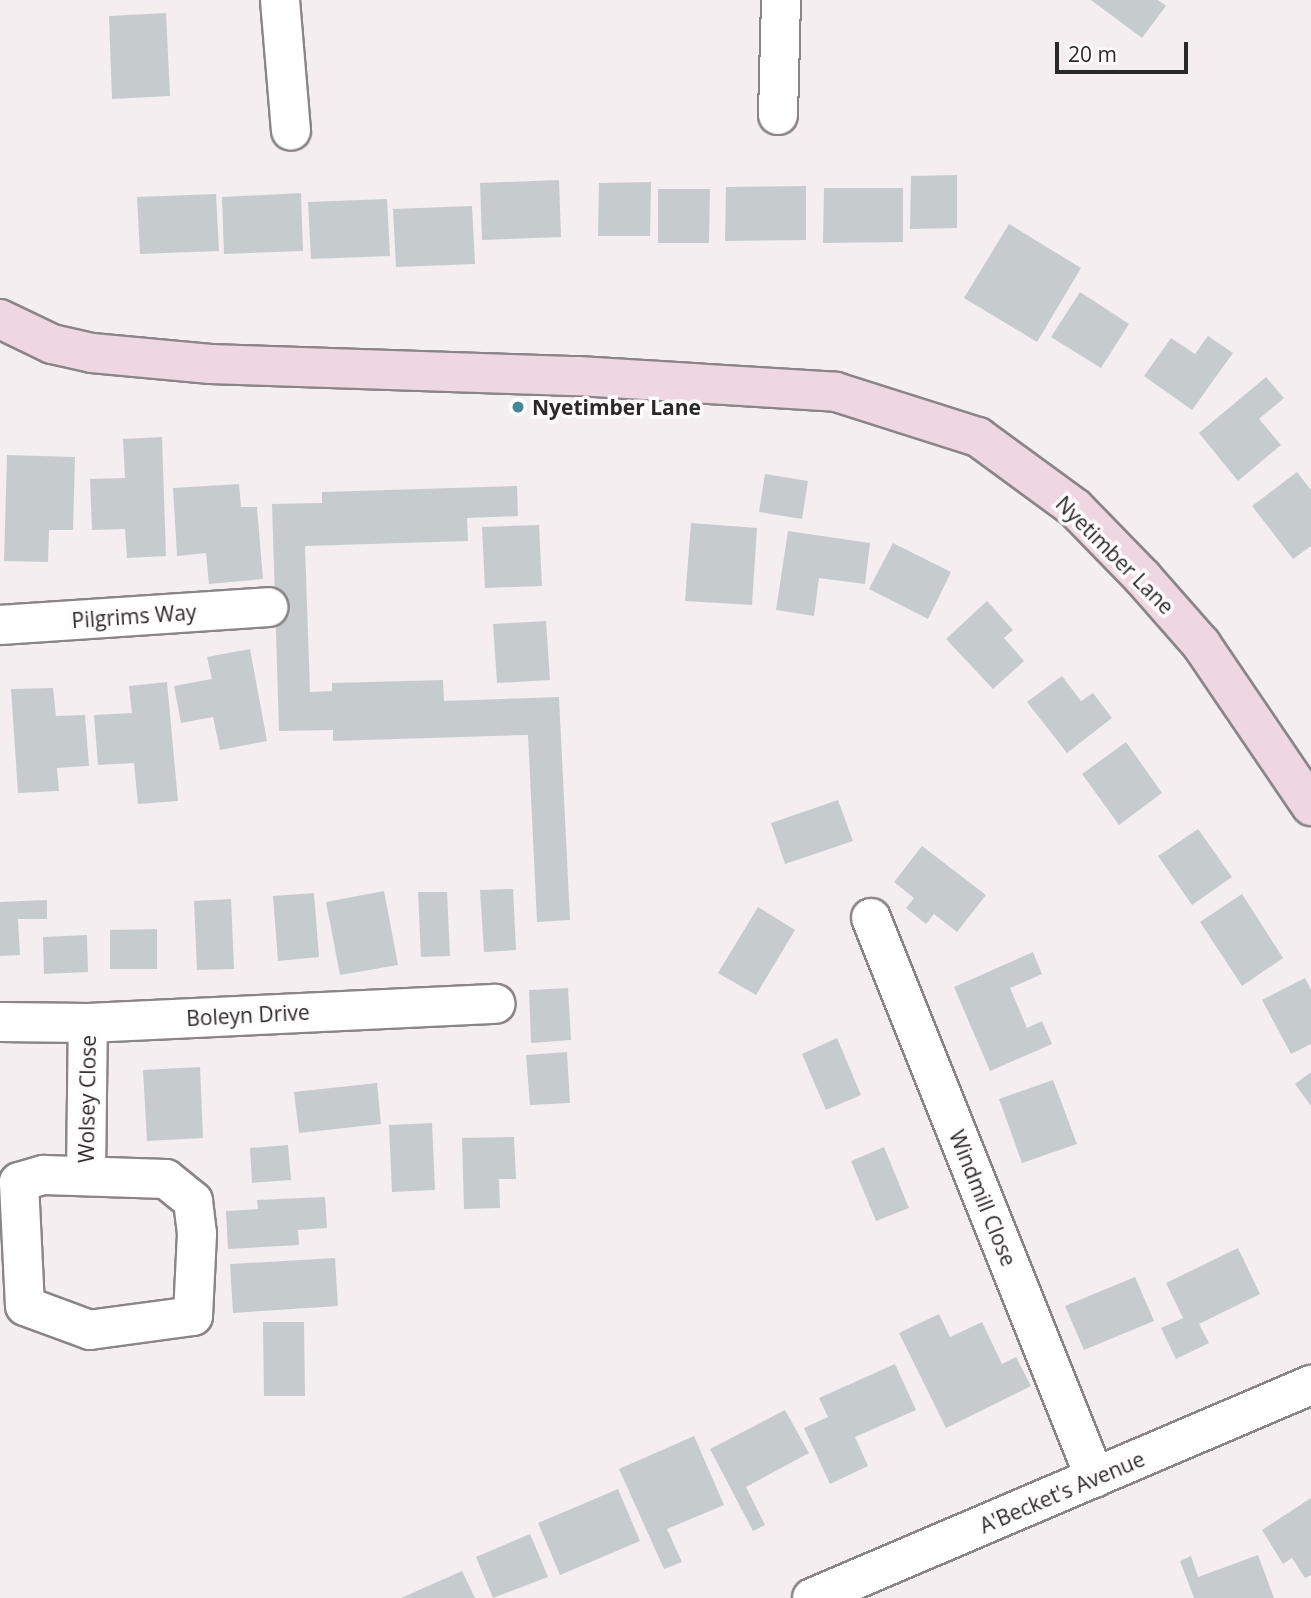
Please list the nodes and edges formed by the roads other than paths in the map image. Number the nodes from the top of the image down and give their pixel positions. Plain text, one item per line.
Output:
1 (280, 0) edge
2 (781, 0) edge
3 (778, 115) dead end
4 (291, 131) dead end
5 (0, 319) edge
6 (51, 344) junction
7 (0, 348) edge
8 (268, 607) dead end
9 (0, 625) edge
10 (1307, 792) edge
11 (872, 918) dead end
12 (496, 1004) dead end
13 (0, 1022) edge
14 (88, 1023) junction
15 (86, 1176) junction
16 (1311, 1385) edge
17 (1095, 1478) junction
18 (811, 1598) edge

1 - 4 street
2 - 3 street
5 - 6 street, Nyetimber Lane
6 - 7 street, Nyetimber Lane
6 - 10 street, Nyetimber Lane
8 - 9 street, Pilgrims Way
11 - 17 street, Windmill Close
12 - 14 street, Boleyn Drive
13 - 14 street, Boleyn Drive
14 - 15 street, Wolsey Close
15 - 15 street, Wolsey Close
16 - 17 street, A'Becket's Avenue
17 - 18 street, A'Becket's Avenue

